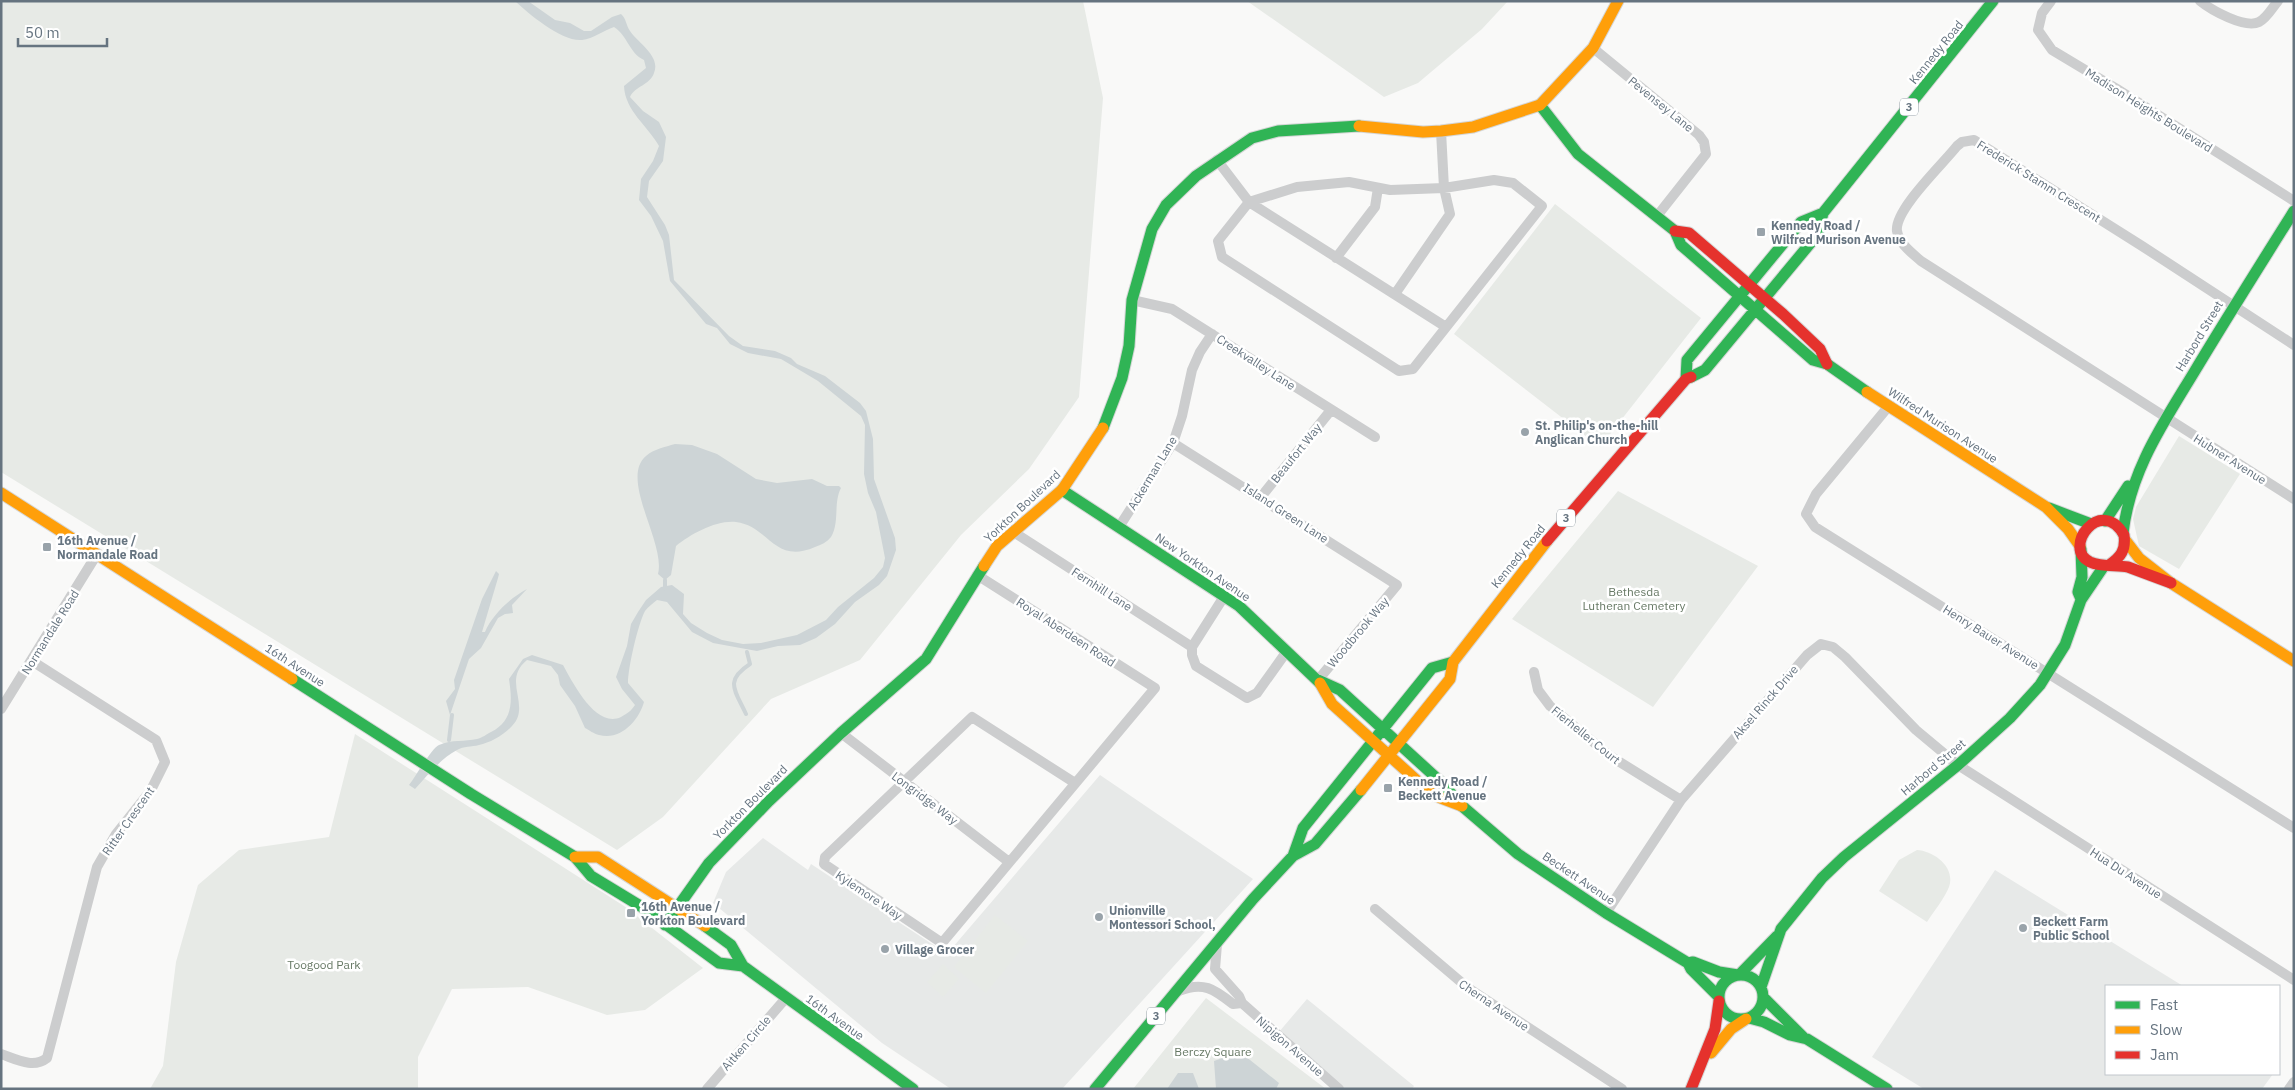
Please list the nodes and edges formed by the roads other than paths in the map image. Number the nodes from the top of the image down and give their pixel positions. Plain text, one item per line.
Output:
1 (1618, 1) edge
2 (1993, 1) edge
3 (2051, 1) edge
4 (2200, 1) edge
5 (2278, 1) edge
6 (1593, 48) junction
7 (1540, 105) junction
8 (1441, 131) junction
9 (1217, 160) junction
10 (1378, 188) junction
11 (1444, 188) junction
12 (2294, 201) edge
13 (1249, 202) junction
14 (2294, 211) edge
15 (1823, 213) junction
16 (1657, 216) junction
17 (1675, 231) junction
18 (1336, 258) junction
19 (1750, 285) junction
20 (1395, 294) junction
21 (1740, 296) junction
22 (1765, 297) junction
23 (1132, 300) junction
24 (2234, 305) junction
25 (1755, 309) junction
26 (1446, 326) junction
27 (1212, 334) junction
28 (2294, 345) edge
29 (1827, 364) junction
30 (1686, 379) junction
31 (1888, 407) junction
32 (1330, 410) junction
33 (2166, 418) junction
34 (1374, 437) dead end
35 (1173, 443) junction
36 (2134, 480) junction
37 (1062, 490) junction
38 (1, 493) edge
39 (1261, 497) junction
40 (2294, 499) edge
41 (2046, 507) junction
42 (2104, 521) junction
43 (2091, 524) junction
44 (1119, 527) junction
45 (1012, 531) junction
46 (2124, 537) junction
47 (2081, 547) junction
48 (97, 554) junction
49 (2107, 566) junction
50 (977, 575) junction
51 (2171, 583) junction
52 (1397, 585) joint
53 (1225, 595) junction
54 (2081, 600) junction
55 (1192, 647) junction
56 (1287, 651) junction
57 (32, 661) junction
58 (2294, 661) edge
59 (1453, 662) junction
60 (1534, 672) dead end
61 (2048, 673) junction
62 (1318, 680) junction
63 (1155, 688) joint
64 (1, 709) edge
65 (1383, 729) junction
66 (841, 733) junction
67 (1373, 741) junction
68 (1399, 744) junction
69 (1390, 756) junction
70 (1958, 765) junction
71 (904, 781) junction
72 (1075, 783) junction
73 (1680, 800) junction
74 (1462, 806) junction
75 (2294, 828) edge
76 (1293, 856) junction
77 (575, 857) junction
78 (1009, 862) junction
79 (678, 908) junction
80 (1375, 909) dead end
81 (1606, 913) junction
82 (665, 925) junction
83 (1777, 936) junction
84 (1217, 943) junction
85 (1688, 963) junction
86 (743, 966) junction
87 (1739, 975) junction
88 (2294, 980) edge
89 (1176, 992) junction
90 (1762, 992) junction
91 (786, 998) junction
92 (1718, 998) junction
93 (1242, 1003) junction
94 (1748, 1018) junction
95 (1803, 1036) junction
96 (1, 1054) edge
97 (1708, 1055) junction
98 (2294, 1082) edge
99 (708, 1089) edge
100 (913, 1089) edge
101 (1095, 1089) edge
102 (1339, 1089) edge
103 (1622, 1089) edge
104 (1691, 1089) edge
105 (1887, 1089) edge
106 (2289, 1089) edge

1 - 6 street, Yorkton Boulevard
2 - 15 street, Kennedy Road / 3
3 - 12 street, Madison Heights Boulevard
4 - 5 street
6 - 7 street, Yorkton Boulevard
6 - 16 street, Pevensey Lane
7 - 8 street, Yorkton Boulevard
7 - 16 street
8 - 9 street, Yorkton Boulevard
8 - 11 street
9 - 13 street
9 - 23 street, Yorkton Boulevard
10 - 11 street
10 - 13 street
10 - 18 street
11 - 20 street
11 - 26 street
13 - 18 street
13 - 26 street
14 - 24 street, Harbord Street
15 - 19 street, Kennedy Road / 3
15 - 22 street, Kennedy Road / 3
16 - 17 street
17 - 19 street, Wilfred Murison Avenue
17 - 21 street, Wilfred Murison Avenue
18 - 20 street
19 - 21 street, Kennedy Road / 3
19 - 22 street, Wilfred Murison Avenue
20 - 26 street
21 - 25 street, Wilfred Murison Avenue
21 - 30 street, Kennedy Road / 3
22 - 25 street, Kennedy Road / 3
22 - 29 street, Wilfred Murison Avenue
23 - 27 street, Creekvalley Lane
23 - 37 street, Yorkton Boulevard
24 - 28 street
24 - 33 street, Harbord Street
24 - 33 street, Frederick Stamm Crescent
25 - 29 street, Wilfred Murison Avenue
25 - 30 street, Kennedy Road / 3
27 - 32 street, Creekvalley Lane
27 - 35 street, Ackerman Lane
29 - 31 street, Wilfred Murison Avenue
30 - 59 street, Kennedy Road / 3
31 - 41 street, Wilfred Murison Avenue
31 - 61 street, Henry Bauer Avenue
32 - 34 street, Creekvalley Lane
32 - 39 street, Beaufort Way
33 - 36 street, Harbord Street
33 - 40 street, Hubner Avenue
35 - 39 street, Island Green Lane
35 - 44 street, Ackerman Lane
36 - 42 street, Harbord Street
36 - 46 street, Harbord Street
37 - 44 street, New Yorkton Avenue
37 - 45 street, Yorkton Boulevard
38 - 48 street, 16th Avenue
39 - 52 street, Island Green Lane
41 - 43 street, Wilfred Murison Avenue
41 - 47 street, Wilfred Murison Avenue
42 - 43 street
42 - 46 street
43 - 47 street
44 - 53 street, New Yorkton Avenue
45 - 50 street, Yorkton Boulevard
45 - 55 street, Fernhill Lane
46 - 49 street
46 - 51 street
47 - 49 street
47 - 54 street, Harbord Street
48 - 57 street, Normandale Road
48 - 77 street, 16th Avenue
49 - 51 street
49 - 54 street, Harbord Street
50 - 63 street, Royal Aberdeen Road
50 - 66 street, Yorkton Boulevard
51 - 58 street
52 - 62 street, Woodbrook Way
53 - 55 street
53 - 56 street, New Yorkton Avenue
54 - 61 street, Harbord Street
55 - 56 street
56 - 62 street, New Yorkton Avenue
57 - 64 street, Normandale Road
57 - 96 street, Ritter Crescent
59 - 65 street, Kennedy Road / 3
59 - 68 street, Kennedy Road / 3
60 - 73 street, Fierheller Court
61 - 70 street, Harbord Street
61 - 75 street, Henry Bauer Avenue
62 - 65 street, New Yorkton Avenue
62 - 67 street, New Yorkton Avenue
63 - 72 street, Kylemore Way
65 - 67 street, Kennedy Road / 3
65 - 68 street, New Yorkton Avenue
66 - 71 street, Longridge Way
66 - 79 street, Yorkton Boulevard
67 - 69 street, Beckett Avenue
67 - 76 street, Kennedy Road / 3
68 - 69 street, Kennedy Road / 3
68 - 74 street, Beckett Avenue
69 - 74 street, Beckett Avenue
69 - 76 street, Kennedy Road / 3
70 - 73 street, Aksel Rinck Drive
70 - 83 street, Harbord Street
70 - 88 street, Hua Du Avenue
71 - 72 street, Kylemore Way
71 - 78 street, Longridge Way
71 - 78 street, Kylemore Way
72 - 78 street, Kylemore Way
73 - 81 street, Aksel Rinck Drive
74 - 81 street, Beckett Avenue
76 - 84 street, Kennedy Road / 3
77 - 79 street, 16th Avenue
77 - 82 street, 16th Avenue
79 - 82 street, Yorkton Boulevard
79 - 86 street, 16th Avenue
80 - 103 street, Cherna Avenue
81 - 85 street, Beckett Avenue
82 - 86 street, 16th Avenue
83 - 87 street, Harbord Street
83 - 90 street, Harbord Street
84 - 89 street, Kennedy Road / 3
84 - 93 street, Nipigon Avenue
85 - 87 street, Beckett Avenue
85 - 92 street, Beckett Avenue
86 - 91 street, 16th Avenue
87 - 90 street
87 - 92 street
89 - 93 street, Nipigon Avenue
89 - 101 street, Kennedy Road / 3
90 - 94 street
90 - 95 street
91 - 99 street, Aitken Circle
91 - 100 street, 16th Avenue
92 - 94 street
92 - 97 street
93 - 102 street, Nipigon Avenue
94 - 95 street
94 - 97 street
95 - 105 street
97 - 104 street
98 - 106 street

